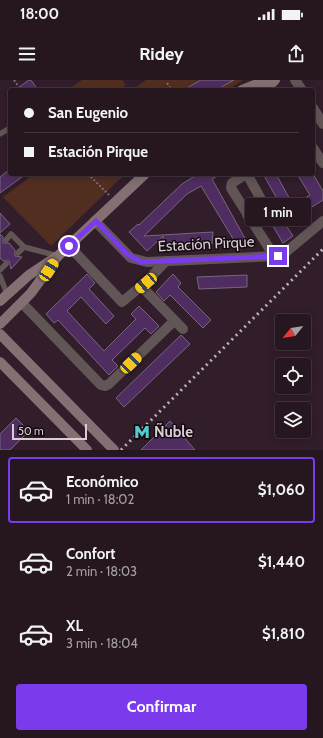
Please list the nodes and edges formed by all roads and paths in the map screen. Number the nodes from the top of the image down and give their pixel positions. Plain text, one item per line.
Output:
1 (267, 80) edge
2 (276, 80) edge
3 (167, 82) dead end
4 (171, 88) edge
5 (247, 88) edge
6 (267, 88) edge
7 (315, 113) edge
8 (319, 122) edge
9 (90, 176) edge
10 (143, 176) edge
11 (243, 176) edge
12 (247, 176) edge
13 (115, 202) junction
14 (247, 214) junction
15 (96, 221) junction
16 (323, 221) edge
17 (6, 240) dead end
18 (69, 246) junction
19 (24, 247) junction
20 (18, 253) dead end
21 (58, 256) junction
22 (274, 256) junction
23 (166, 261) junction
24 (6, 264) dead end
25 (0, 270) edge
26 (0, 276) edge
27 (146, 283) junction
28 (4, 298) edge
29 (22, 303) junction
30 (174, 321) junction
31 (0, 324) edge
32 (183, 329) dead end
33 (0, 334) edge
34 (0, 362) edge
35 (87, 450) edge
36 (114, 450) edge

1 - 5 main road
2 - 6 main road
3 - 4 path
7 - 8 street
9 - 13 path
10 - 13 main road
11 - 14 street
12 - 14 street
13 - 15 main road
14 - 22 street
15 - 18 main road
15 - 23 street, Estación Pirque
16 - 22 street, Estación Pirque
17 - 19 lane
18 - 21 main road
18 - 27 street
19 - 20 lane
19 - 21 lane
21 - 28 main road
21 - 29 main road
22 - 23 street, Estación Pirque
23 - 27 street
24 - 25 lane
26 - 28 lane
27 - 30 street
29 - 30 street
29 - 31 main road
30 - 32 street
33 - 36 main road
34 - 35 main road

